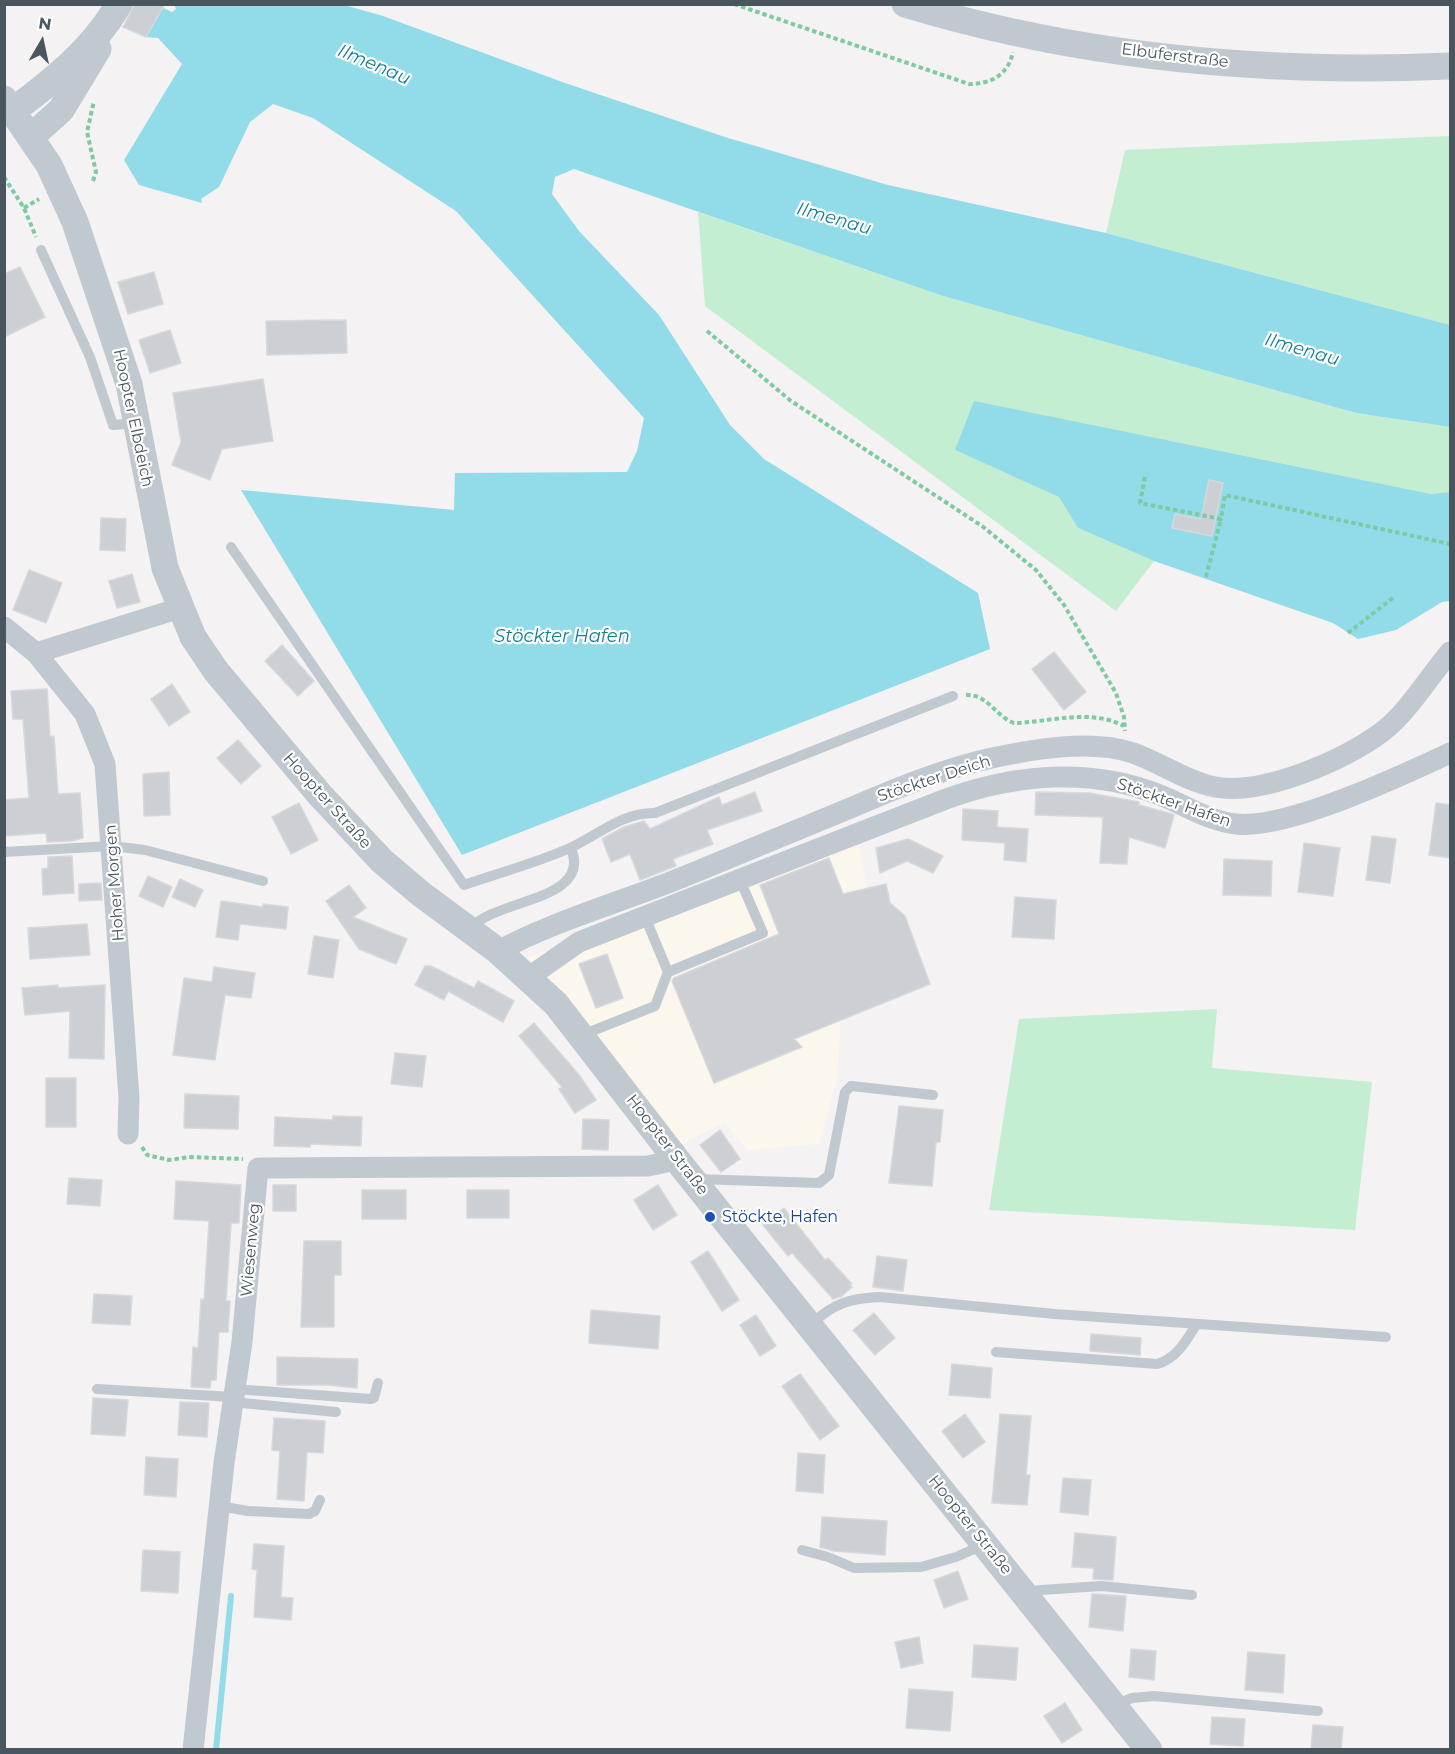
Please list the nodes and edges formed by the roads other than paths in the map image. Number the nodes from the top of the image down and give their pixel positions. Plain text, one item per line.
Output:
1 (905, 4) edge
2 (114, 12) edge
3 (1450, 66) edge
4 (9, 105) edge
5 (32, 136) junction
6 (42, 250) road end
7 (137, 423) junction
8 (231, 548) dead end
9 (180, 608) junction
10 (4, 627) edge
11 (1450, 652) edge
12 (36, 653) junction
13 (233, 693) joint
14 (953, 696) road end
15 (1450, 753) edge
16 (112, 846) junction
17 (571, 848) junction
18 (4, 852) edge
19 (740, 880) junction
20 (263, 881) dead end
21 (645, 917) junction
22 (470, 930) junction
23 (498, 951) junction
24 (668, 972) junction
25 (529, 977) junction
26 (582, 1035) junction
27 (933, 1095) dead end
28 (128, 1134) road end
29 (685, 1169) junction
30 (1196, 1325) junction
31 (810, 1326) junction
32 (1386, 1337) dead end
33 (996, 1352) dead end
34 (378, 1383) dead end
35 (97, 1389) dead end
36 (233, 1396) junction
37 (336, 1412) dead end
38 (320, 1500) dead end
39 (219, 1506) junction
40 (985, 1544) junction
41 (802, 1550) dead end
42 (1023, 1592) junction
43 (1192, 1595) dead end
44 (1114, 1705) junction
45 (1318, 1711) dead end
46 (192, 1749) edge
47 (1149, 1749) edge

1 - 3 street, Elbuferstraße
2 - 4 street
2 - 5 street
4 - 5 street, Hoopter Elbdeich
5 - 7 street, Hoopter Elbdeich
6 - 7 lane
7 - 9 street, Hoopter Elbdeich
8 - 17 lane
9 - 12 street
9 - 13 street, Hoopter Elbdeich
10 - 12 street, Hoher Morgen
11 - 23 street, Stöckter Deich
12 - 16 street, Hoher Morgen
13 - 22 street, Hoopter Straße
14 - 17 lane
15 - 19 street, Stöckter Hafen
16 - 18 lane
16 - 20 lane
16 - 28 street, Hoher Morgen
17 - 22 lane
19 - 21 street, Stöckter Hafen
19 - 24 lane
21 - 24 lane
21 - 25 street, Stöckter Hafen
22 - 23 street, Hoopter Straße
23 - 25 street, Hoopter Straße
24 - 26 lane
25 - 26 street, Hoopter Straße
26 - 29 street, Hoopter Straße
27 - 29 lane
29 - 31 street, Hoopter Straße
29 - 36 street, Wiesenweg
30 - 31 lane
30 - 32 lane
30 - 33 lane
31 - 40 street, Hoopter Straße
34 - 36 lane
35 - 36 lane
36 - 37 lane
36 - 39 street, Wiesenweg
38 - 39 lane
39 - 46 street, Wiesenweg
40 - 41 lane
40 - 42 street, Hoopter Straße
42 - 43 lane
42 - 44 street, Hoopter Straße
44 - 45 lane
44 - 47 street, Hoopter Straße

